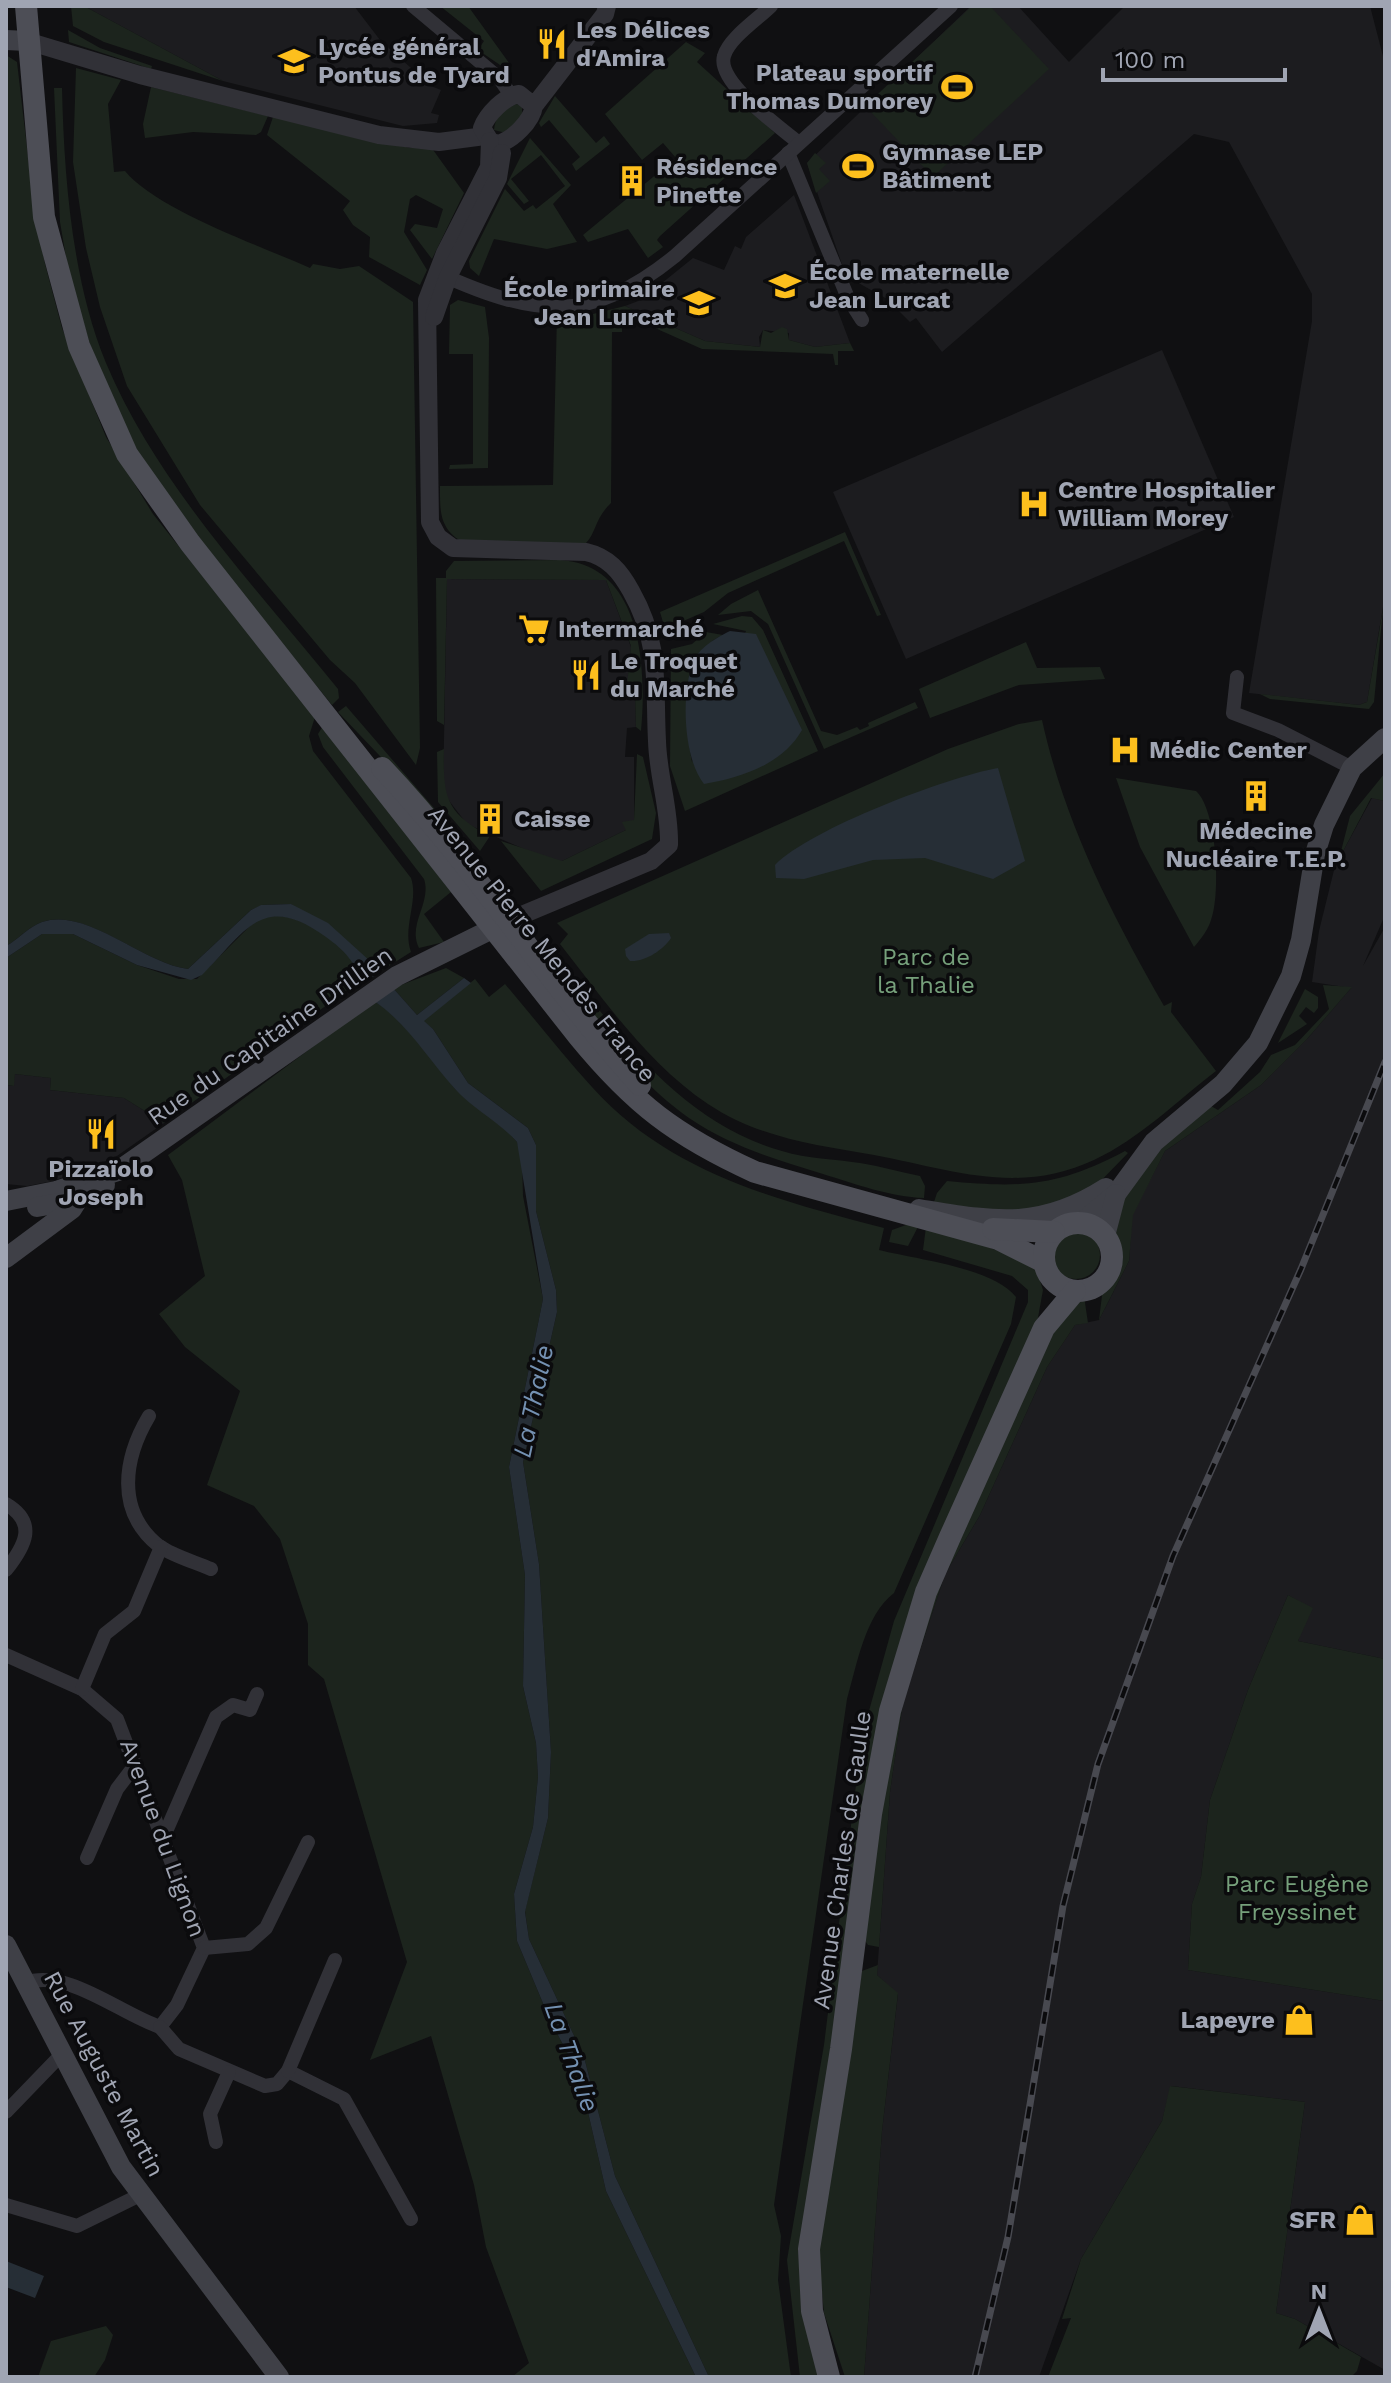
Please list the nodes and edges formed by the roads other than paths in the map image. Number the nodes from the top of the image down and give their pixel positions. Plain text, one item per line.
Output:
1 (26, 6) edge
2 (41, 6) edge
3 (413, 6) edge
4 (597, 6) edge
5 (607, 6) edge
6 (771, 6) edge
7 (951, 6) edge
8 (25, 42) edge
9 (523, 99) junction
10 (492, 134) junction
11 (793, 148) junction
12 (442, 275) junction
13 (862, 320) dead end
14 (1237, 677) dead end
15 (1385, 738) edge
16 (1352, 768) junction
17 (502, 924) junction
18 (118, 1171) junction
19 (1130, 1173) junction
20 (1116, 1194) junction
21 (77, 1200) junction
22 (6, 1201) edge
23 (910, 1207) junction
24 (6, 1208) edge
25 (1081, 1223) junction
26 (1054, 1232) junction
27 (1105, 1236) junction
28 (6, 1258) edge
29 (1048, 1271) junction
30 (1075, 1291) junction
31 (1044, 1328) junction
32 (149, 1416) dead end
33 (6, 1504) edge
34 (161, 1547) junction
35 (211, 1569) dead end
36 (6, 1570) edge
37 (7, 1658) edge
38 (82, 1689) junction
39 (257, 1694) dead end
40 (136, 1764) junction
41 (164, 1836) junction
42 (308, 1842) dead end
43 (87, 1858) dead end
44 (204, 1948) junction
45 (7, 1949) edge
46 (335, 1960) dead end
47 (25, 1983) junction
48 (160, 2027) junction
49 (61, 2055) junction
50 (288, 2071) junction
51 (229, 2072) junction
52 (6, 2112) edge
53 (216, 2142) dead end
54 (140, 2195) junction
55 (6, 2205) edge
56 (411, 2219) dead end
57 (279, 2377) edge
58 (829, 2377) edge

1 - 8 main road
2 - 8 main road
3 - 9 street
4 - 9 street
5 - 9 street
6 - 11 street
7 - 11 street
8 - 10 street
8 - 17 main road, Avenue Pierre Mendès France
9 - 10 street
9 - 10 street
10 - 12 street
11 - 12 street
11 - 13 street
12 - 17 street, Rue du Capitaine Drillien
14 - 16 street
15 - 16 main road, Avenue Pierre Mendès France
16 - 19 main road, Avenue Pierre Mendès France
17 - 18 main road, Rue du Capitaine Drillien
17 - 23 main road, Avenue Pierre Mendès France
17 - 29 main road, Avenue Pierre Mendès France
18 - 21 main road, Rue du Capitaine Drillien
18 - 22 main road
19 - 20 main road, Avenue Pierre Mendès France
19 - 23 main road
20 - 25 main road, Avenue Pierre Mendès France
20 - 27 main road, Avenue Pierre Mendès France
21 - 24 main road
21 - 28 main road
23 - 26 main road, Avenue Pierre Mendès France
25 - 26 main road, Avenue Pierre Mendès France
25 - 27 main road
26 - 29 main road
27 - 30 main road, Avenue Pierre Mendès France
29 - 30 main road, Avenue Pierre Mendès France
29 - 31 main road, Avenue Charles de Gaulle
30 - 31 main road, Avenue Charles de Gaulle
31 - 58 main road, Avenue Charles de Gaulle
32 - 34 street
33 - 36 street
34 - 35 street
34 - 38 street
37 - 38 street, Avenue du Lignon
38 - 40 street, Avenue du Lignon
39 - 41 street
40 - 41 street, Avenue du Lignon
40 - 43 street
41 - 44 street, Avenue du Lignon
42 - 44 street
44 - 48 street, Avenue du Lignon
45 - 47 main road, Rue Auguste Martin
46 - 50 street
47 - 48 street
47 - 49 main road, Rue Auguste Martin
48 - 51 street
49 - 52 street
49 - 54 main road, Rue Auguste Martin
50 - 51 street
50 - 56 street
51 - 53 street
54 - 55 street
54 - 57 main road, Rue Auguste Martin

